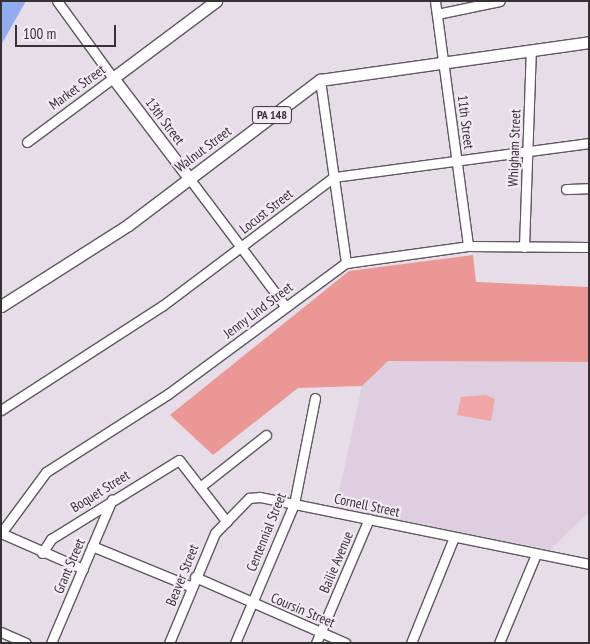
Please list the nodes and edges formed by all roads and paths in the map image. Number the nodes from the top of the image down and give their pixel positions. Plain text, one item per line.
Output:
1 (57, 1) edge
2 (216, 1) edge
3 (435, 1) edge
4 (500, 1) edge
5 (437, 14) junction
6 (589, 42) edge
7 (531, 50) junction
8 (444, 62) junction
9 (113, 78) junction
10 (320, 80) junction
11 (27, 142) dead end
12 (589, 143) edge
13 (528, 153) junction
14 (457, 161) junction
15 (334, 177) junction
16 (189, 178) junction
17 (589, 188) edge
18 (566, 189) dead end
19 (468, 246) junction
20 (524, 246) junction
21 (589, 247) edge
22 (241, 248) junction
23 (346, 263) junction
24 (1, 306) edge
25 (286, 307) junction
26 (315, 398) dead end
27 (1, 410) edge
28 (266, 435) dead end
29 (200, 487) junction
30 (112, 499) junction
31 (294, 504) junction
32 (369, 520) junction
33 (227, 522) junction
34 (1, 533) edge
35 (454, 536) junction
36 (92, 546) junction
37 (42, 553) junction
38 (536, 554) junction
39 (589, 564) edge
40 (83, 569) junction
41 (193, 582) junction
42 (252, 603) junction
43 (1, 632) edge
44 (320, 632) junction
45 (26, 643) edge
46 (51, 643) edge
47 (169, 643) edge
48 (236, 643) edge
49 (316, 643) edge
50 (345, 643) edge
51 (411, 643) edge
52 (499, 643) edge

1 - 9 street, 13th Street
2 - 9 main road, Market Street
3 - 5 street, 11th Street
4 - 5 street
5 - 8 street, 11th Street
6 - 7 main road, Walnut Street / PA 148
7 - 8 main road, Walnut Street / PA 148
7 - 13 street, Whigham Street
8 - 10 main road, Walnut Street / PA 148
8 - 14 street, 11th Street
9 - 11 street, Market Street
9 - 16 main road, 13th Street
10 - 15 street
10 - 16 main road, Walnut Street / PA 148
12 - 13 street, Locust Street
13 - 14 street, Locust Street
13 - 20 street, Whigham Street
14 - 15 street, Locust Street
14 - 19 street, 11th Street
15 - 22 street, Locust Street
15 - 23 street
16 - 22 street, 13th Street
16 - 24 main road, Walnut Street / PA 148
17 - 18 street
19 - 20 street, Jenny Lind Street
19 - 23 street, Jenny Lind Street
20 - 21 street, Jenny Lind Street
22 - 25 street, 13th Street
22 - 27 street, Locust Street
23 - 25 street, Jenny Lind Street
25 - 34 street, Jenny Lind Street
26 - 31 street, Centennial Street
28 - 29 street
29 - 30 street, Boquet Street
29 - 33 street
30 - 36 street, Grant Street
30 - 37 street, Boquet Street
31 - 32 street, Cornell Street
31 - 33 street, Cornell Street
31 - 42 street, Centennial Street
32 - 35 street, Cornell Street
32 - 44 street, Bailie Avenue
33 - 41 street, Beaver Street
34 - 37 street
35 - 38 street, Cornell Street
35 - 51 street
36 - 40 street, Grant Street
36 - 41 street, Coursin Street
37 - 40 street
38 - 39 street, Cornell Street
38 - 52 street
40 - 46 street, Grant Street
41 - 42 street, Coursin Street
41 - 47 street, Beaver Street
42 - 44 street, Coursin Street
42 - 48 street, Centennial Street
43 - 45 street
44 - 49 street, Bailie Avenue
44 - 50 street, Coursin Street

